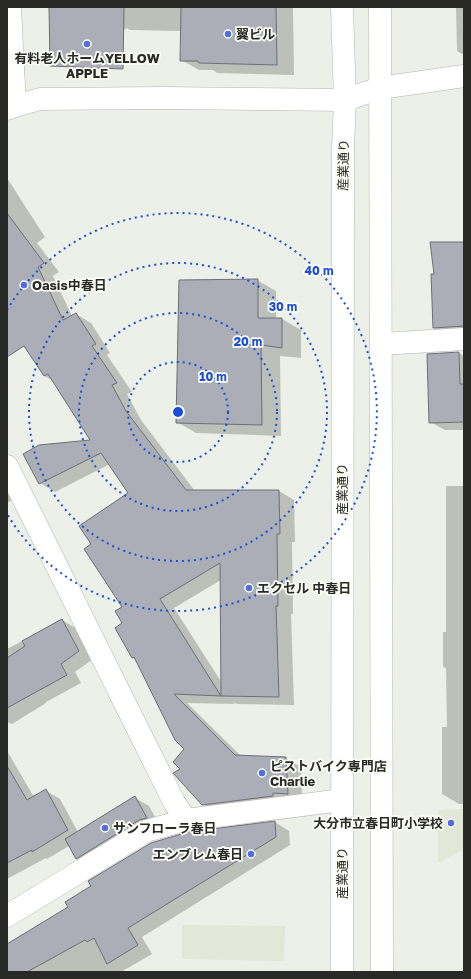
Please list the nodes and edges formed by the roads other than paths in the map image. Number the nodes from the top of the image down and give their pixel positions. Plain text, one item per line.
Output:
1 (10, 7) edge
2 (342, 7) edge
3 (380, 7) edge
4 (464, 76) edge
5 (380, 88) junction
6 (345, 100) junction
7 (11, 107) edge
8 (464, 339) edge
9 (381, 344) junction
10 (7, 466) edge
11 (342, 800) junction
12 (186, 820) junction
13 (7, 916) edge
14 (342, 972) edge
15 (382, 972) edge

1 - 7 main road
2 - 6 main road, 産業通り
3 - 5 main road
4 - 5 main road
5 - 6 main road
5 - 9 main road
6 - 7 main road
6 - 11 main road, 産業通り
8 - 9 main road
9 - 15 main road
10 - 12 main road
11 - 12 main road
11 - 14 main road, 産業通り
12 - 13 main road

